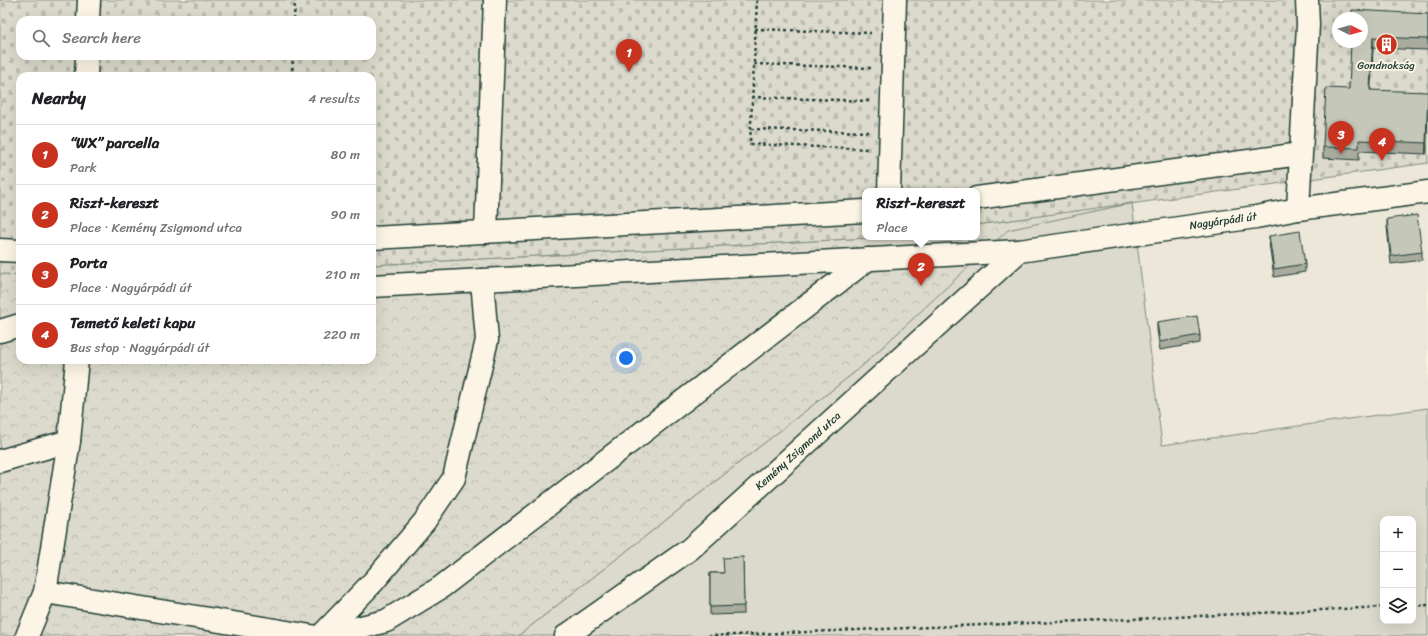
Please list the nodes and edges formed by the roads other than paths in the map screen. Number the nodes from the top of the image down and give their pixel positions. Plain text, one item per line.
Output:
1 (89, 0) edge
2 (495, 0) edge
3 (895, 0) edge
4 (1307, 0) edge
5 (88, 16) edge
6 (87, 60) edge
7 (86, 72) edge
8 (1300, 154) junction
9 (889, 188) edge
10 (1428, 192) edge
11 (980, 198) edge
12 (1298, 209) junction
13 (862, 211) edge
14 (486, 232) junction
15 (376, 238) edge
16 (0, 250) edge
17 (16, 251) edge
18 (1019, 251) junction
19 (868, 259) junction
20 (482, 280) junction
21 (376, 286) edge
22 (16, 326) edge
23 (0, 331) edge
24 (77, 364) edge
25 (69, 441) junction
26 (0, 461) edge
27 (45, 592) junction
28 (27, 636) edge
29 (310, 636) edge
30 (321, 636) edge
31 (325, 636) edge
32 (566, 636) edge

1 - 5 street
2 - 14 street
3 - 9 street
4 - 8 street
6 - 7 street
8 - 11 street
8 - 12 street
10 - 12 street, Nagyárpádi út
12 - 18 street, Nagyárpádi út
13 - 14 street
14 - 15 street
16 - 17 street
18 - 19 street, Nagyárpádi út
18 - 32 street, Kemény Zsigmond utca
19 - 20 street, Nagyárpádi út
19 - 31 street
20 - 21 street, Nagyárpádi út
20 - 30 street
22 - 23 street
24 - 25 street
25 - 26 street
25 - 27 street
27 - 28 street
27 - 29 street

